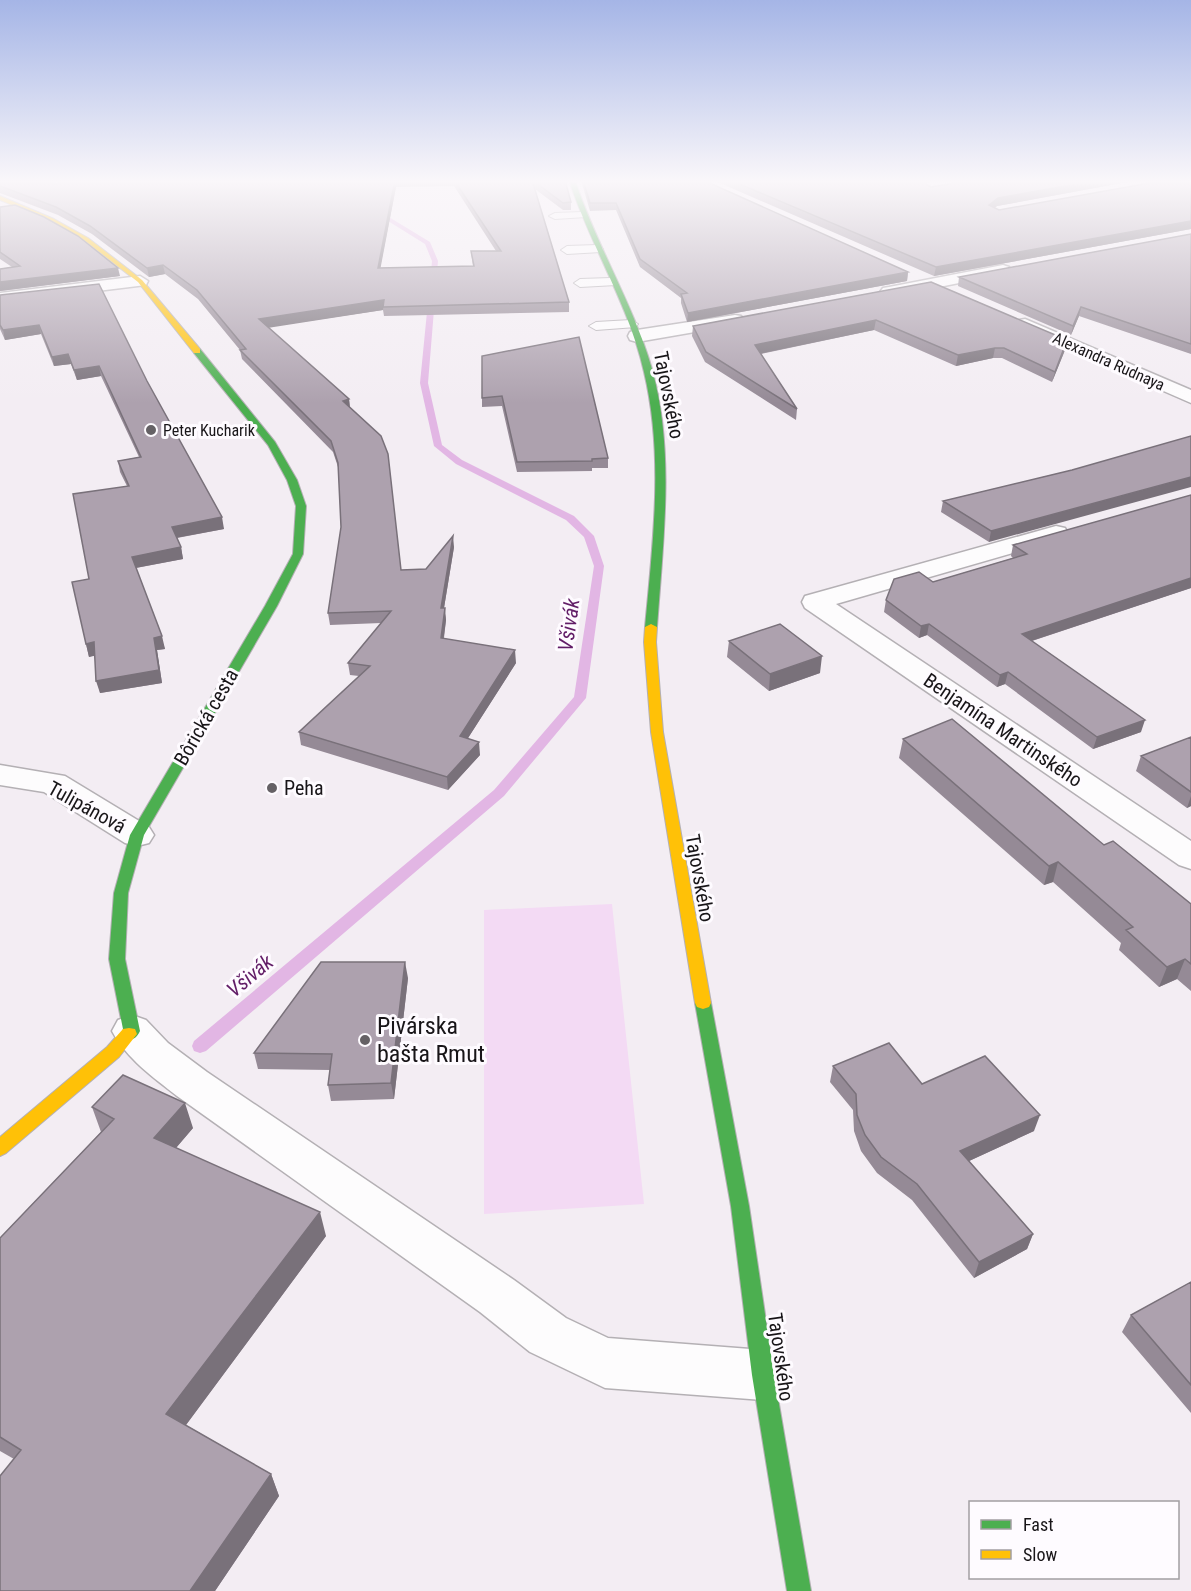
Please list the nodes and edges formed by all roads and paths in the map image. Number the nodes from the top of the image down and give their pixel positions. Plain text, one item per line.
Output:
1 (106, 254) edge
2 (599, 254) edge
3 (1014, 268) edge
4 (902, 270) edge
5 (140, 281) junction
6 (612, 282) junction
7 (580, 283) dead end
8 (933, 284) junction
9 (877, 294) edge
10 (958, 295) edge
11 (0, 298) edge
12 (751, 317) edge
13 (1011, 318) edge
14 (596, 326) dead end
15 (634, 330) junction
16 (1191, 398) edge
17 (1078, 527) edge
18 (0, 775) edge
19 (137, 835) junction
20 (1191, 857) edge
21 (142, 1042) junction
22 (0, 1148) edge
23 (764, 1375) junction
24 (799, 1591) edge

1 - 5 street, Bôrická cesta
2 - 6 street, Tajovského
3 - 8 street
4 - 8 street
5 - 11 street
5 - 19 street, Bôrická cesta
6 - 7 lane
6 - 15 street, Tajovského
8 - 9 street
8 - 10 street
12 - 15 street
13 - 16 street, Alexandra Rudnaya
14 - 15 lane
15 - 23 street, Tajovského
17 - 20 street, Benjamína Martinského
18 - 19 street, Tulipánová
19 - 21 street, Bôrická cesta
21 - 22 street
21 - 23 street
23 - 24 street, Tajovského

